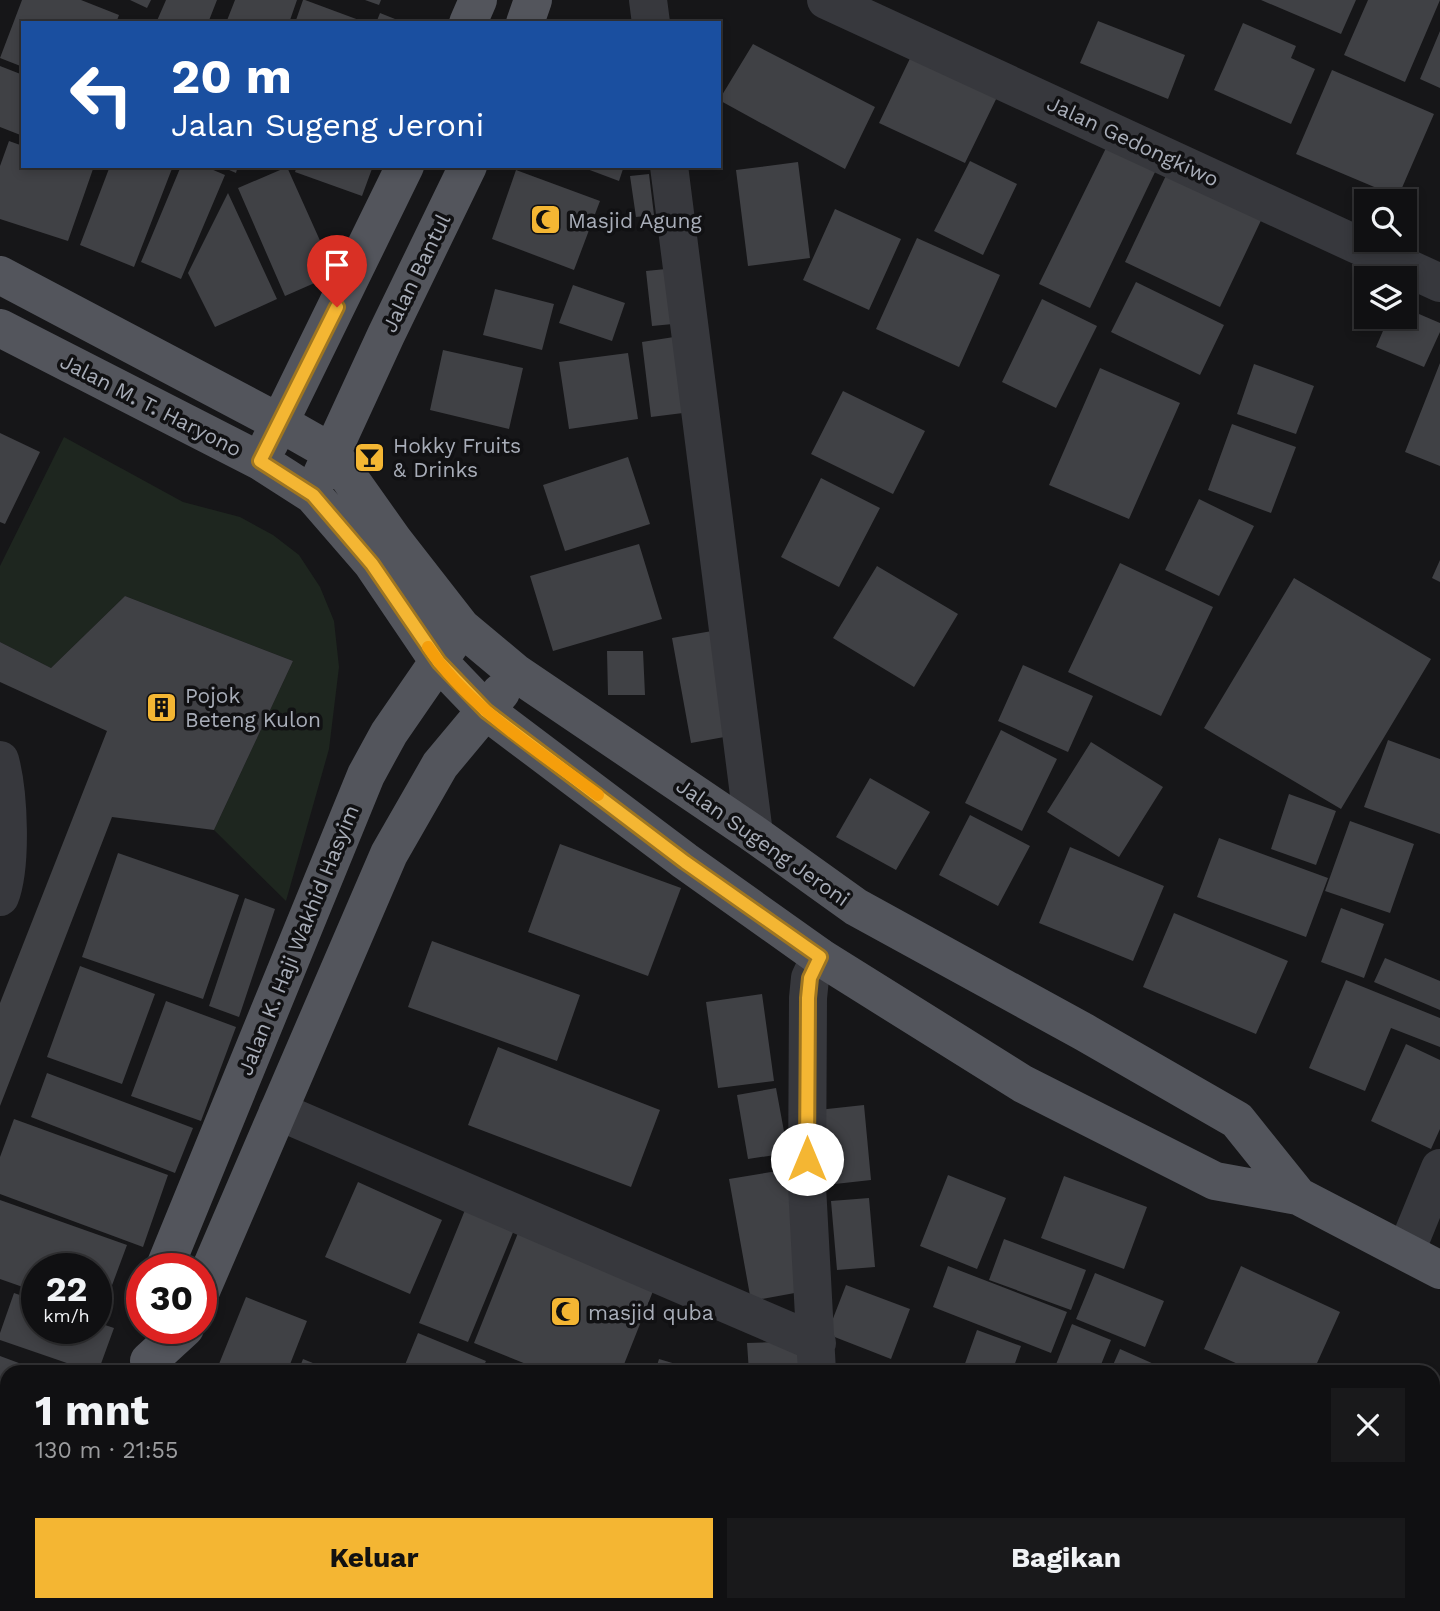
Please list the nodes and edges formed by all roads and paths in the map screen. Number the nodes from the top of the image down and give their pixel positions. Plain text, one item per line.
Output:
1 (478, 0) edge
2 (533, 0) edge
3 (648, 0) edge
4 (826, 0) edge
5 (469, 21) edge
6 (525, 21) edge
7 (651, 21) edge
8 (404, 168) edge
9 (467, 168) edge
10 (669, 168) edge
11 (0, 275) edge
12 (1440, 283) edge
13 (0, 328) edge
14 (280, 422) junction
15 (331, 452) junction
16 (260, 461) junction
17 (313, 495) junction
18 (461, 626) junction
19 (439, 662) junction
20 (516, 673) junction
21 (486, 711) junction
22 (0, 760) edge
23 (754, 834) junction
24 (0, 897) edge
25 (820, 957) junction
26 (278, 1111) junction
27 (1440, 1168) edge
28 (1298, 1196) junction
29 (1406, 1251) junction
30 (171, 1253) edge
31 (217, 1254) edge
32 (1440, 1270) edge
33 (161, 1344) edge
34 (146, 1354) edge
35 (817, 1358) edge

1 - 5 main road
2 - 6 main road
3 - 7 street
4 - 12 street, Jalan Gedongkiwo
8 - 14 main road
9 - 15 main road, Jalan Bantul
10 - 23 street
11 - 14 main road, Jalan M. T. Haryono
13 - 16 main road, Jalan M. T. Haryono
14 - 15 main road, Jalan Sugeng Jeroni
14 - 16 main road
15 - 17 main road, Jalan Bantul
15 - 18 main road, Jalan Sugeng Jeroni
16 - 17 main road, Jalan M. T. Haryono
17 - 19 main road, Jalan M. T. Haryono
18 - 19 main road, Jalan K. Haji Wakhid Hasyim
18 - 20 main road, Jalan Sugeng Jeroni
19 - 21 main road, Jalan M. T. Haryono
19 - 30 main road, Jalan K. Haji Wakhid Hasyim
20 - 21 main road
20 - 23 main road, Jalan Sugeng Jeroni
21 - 25 main road, Jalan Sugeng Jeroni
21 - 26 main road
22 - 24 street
23 - 28 main road, Jalan Sugeng Jeroni
25 - 28 main road, Jalan Sugeng Jeroni
25 - 35 street
26 - 31 main road
26 - 35 street
27 - 29 street
28 - 29 main road, Jalan Sugeng Jeroni
29 - 32 main road, Jalan Sugeng Jeroni
33 - 34 main road

